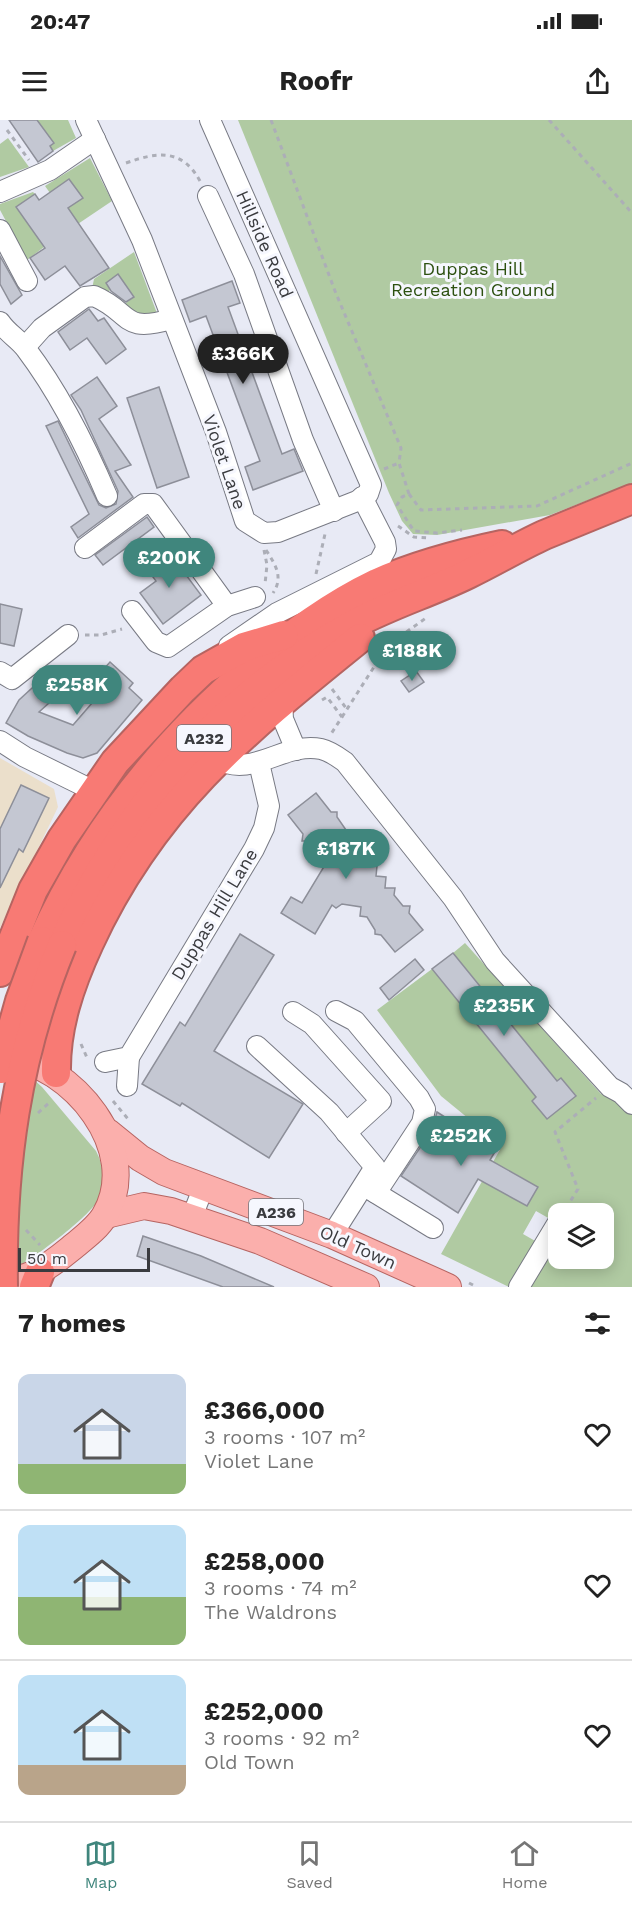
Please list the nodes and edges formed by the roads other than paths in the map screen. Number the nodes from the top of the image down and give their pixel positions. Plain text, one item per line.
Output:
1 (86, 120) edge
2 (210, 120) edge
3 (95, 139) junction
4 (0, 192) edge
5 (208, 196) road end
6 (0, 230) edge
7 (27, 281) dead end
8 (171, 319) junction
9 (0, 322) edge
10 (25, 347) junction
11 (107, 496) dead end
12 (362, 498) junction
13 (632, 499) edge
14 (334, 511) junction
15 (543, 536) junction
16 (85, 548) dead end
17 (263, 596) road end
18 (227, 606) junction
19 (419, 607) junction
20 (135, 615) road end
21 (292, 633) junction
22 (68, 635) road end
23 (203, 670) junction
24 (0, 672) edge
25 (282, 700) junction
26 (0, 741) edge
27 (296, 750) junction
28 (217, 759) junction
29 (259, 763) junction
30 (94, 791) junction
31 (52, 943) junction
32 (0, 972) edge
33 (336, 1011) dead end
34 (292, 1012) dead end
35 (257, 1046) dead end
36 (0, 1055) edge
37 (129, 1057) junction
38 (105, 1062) dead end
39 (56, 1073) junction
40 (0, 1074) edge
41 (127, 1086) dead end
42 (632, 1104) edge
43 (108, 1132) junction
44 (346, 1133) junction
45 (204, 1186) junction
46 (370, 1189) junction
47 (106, 1215) junction
48 (192, 1217) junction
49 (433, 1228) dead end
50 (332, 1235) junction
51 (548, 1239) edge
52 (37, 1279) edge
53 (0, 1282) edge
54 (3, 1287) edge
55 (366, 1287) edge
56 (448, 1287) edge
57 (519, 1287) edge

1 - 3 street, Violet Lane
2 - 12 street, Hillside Road
3 - 4 street
3 - 8 street, Violet Lane
5 - 14 street
6 - 7 street
8 - 10 street
8 - 14 street, Violet Lane
9 - 10 street
10 - 11 street
12 - 14 street, Violet Lane
12 - 23 street
13 - 15 highway, A232
15 - 19 highway, A232
15 - 21 highway, A232
16 - 18 street
17 - 18 street
18 - 20 street
19 - 25 highway
19 - 31 highway, A232
21 - 23 highway
21 - 31 highway, A232
22 - 24 street
23 - 30 highway
25 - 27 street
25 - 28 highway
26 - 30 street
27 - 29 street
27 - 42 street
28 - 29 street
28 - 39 highway
29 - 37 street, Duppas Hill Lane
30 - 32 highway
31 - 40 highway, A232, bridge
31 - 54 highway, A232, bridge
33 - 46 street
34 - 44 street
35 - 44 street
36 - 39 main road
37 - 38 street
37 - 41 street, Duppas Hill Lane
39 - 43 main road, Old Town
43 - 45 main road, Old Town / A236
43 - 47 main road
44 - 46 street
45 - 48 street
45 - 50 main road, Old Town / A236
46 - 49 street
46 - 50 street
47 - 48 main road, Old Town / A236
47 - 52 main road
48 - 55 main road, Old Town / A236
50 - 56 main road, Old Town / A236
51 - 57 street
52 - 53 main road

